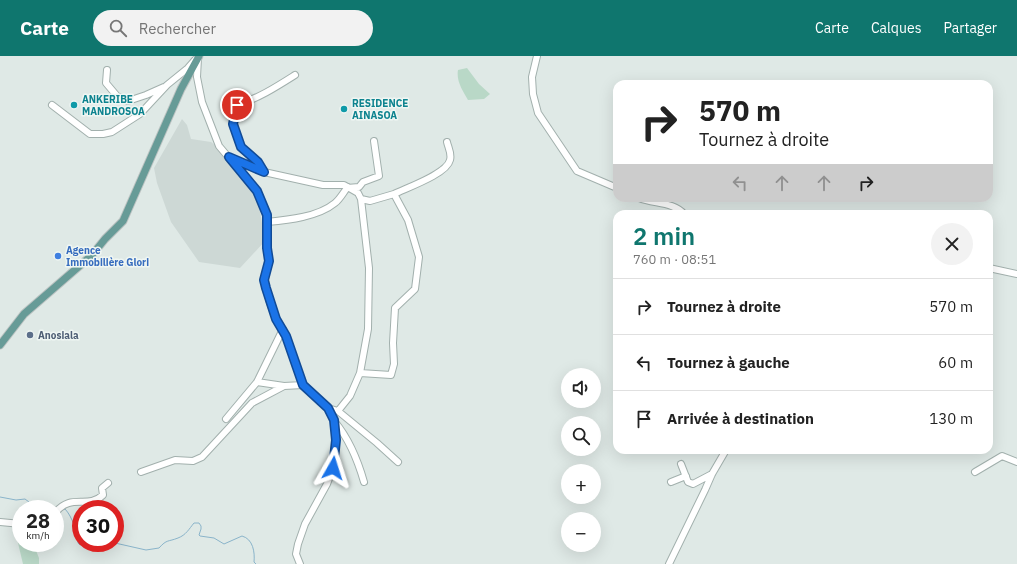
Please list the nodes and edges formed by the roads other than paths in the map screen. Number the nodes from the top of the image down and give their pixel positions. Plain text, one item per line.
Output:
1 (199, 56) edge
2 (538, 56) edge
3 (107, 70) dead end
4 (295, 75) dead end
5 (167, 85) junction
6 (52, 105) dead end
7 (374, 141) dead end
8 (447, 142) dead end
9 (229, 157) junction
10 (264, 172) junction
11 (613, 186) edge
12 (347, 188) junction
13 (394, 194) junction
14 (361, 199) junction
15 (656, 202) edge
16 (681, 210) edge
17 (267, 222) junction
18 (993, 269) edge
19 (1017, 274) edge
20 (283, 330) junction
21 (0, 345) edge
22 (360, 373) junction
23 (258, 382) junction
24 (303, 385) junction
25 (284, 386) junction
26 (328, 408) junction
27 (338, 411) junction
28 (226, 419) dead end
29 (334, 420) junction
30 (724, 454) edge
31 (398, 462) dead end
32 (1017, 462) edge
33 (681, 464) dead end
34 (141, 472) dead end
35 (975, 472) dead end
36 (712, 474) junction
37 (686, 476) junction
38 (364, 482) dead end
39 (671, 482) dead end
40 (108, 483) dead end
41 (64, 504) edge
42 (0, 522) edge
43 (12, 523) edge
44 (300, 564) edge
45 (669, 564) edge

1 - 5 street
1 - 9 street
1 - 21 main road
2 - 11 street
3 - 5 street
4 - 10 street
5 - 6 street
7 - 12 street
8 - 13 street
9 - 10 street
9 - 17 street
10 - 12 street
12 - 14 street
12 - 17 street
13 - 14 street
13 - 22 street
14 - 22 street
15 - 16 street
17 - 20 street
18 - 19 street
20 - 23 street
20 - 24 street
22 - 27 street
23 - 25 street
23 - 28 street
24 - 25 street
24 - 26 street
25 - 34 street
26 - 27 street
26 - 29 street
27 - 31 street
29 - 38 street
29 - 44 street
30 - 36 street
32 - 35 street
33 - 37 street
36 - 37 street
36 - 45 street
37 - 39 street
40 - 41 street
42 - 43 street

